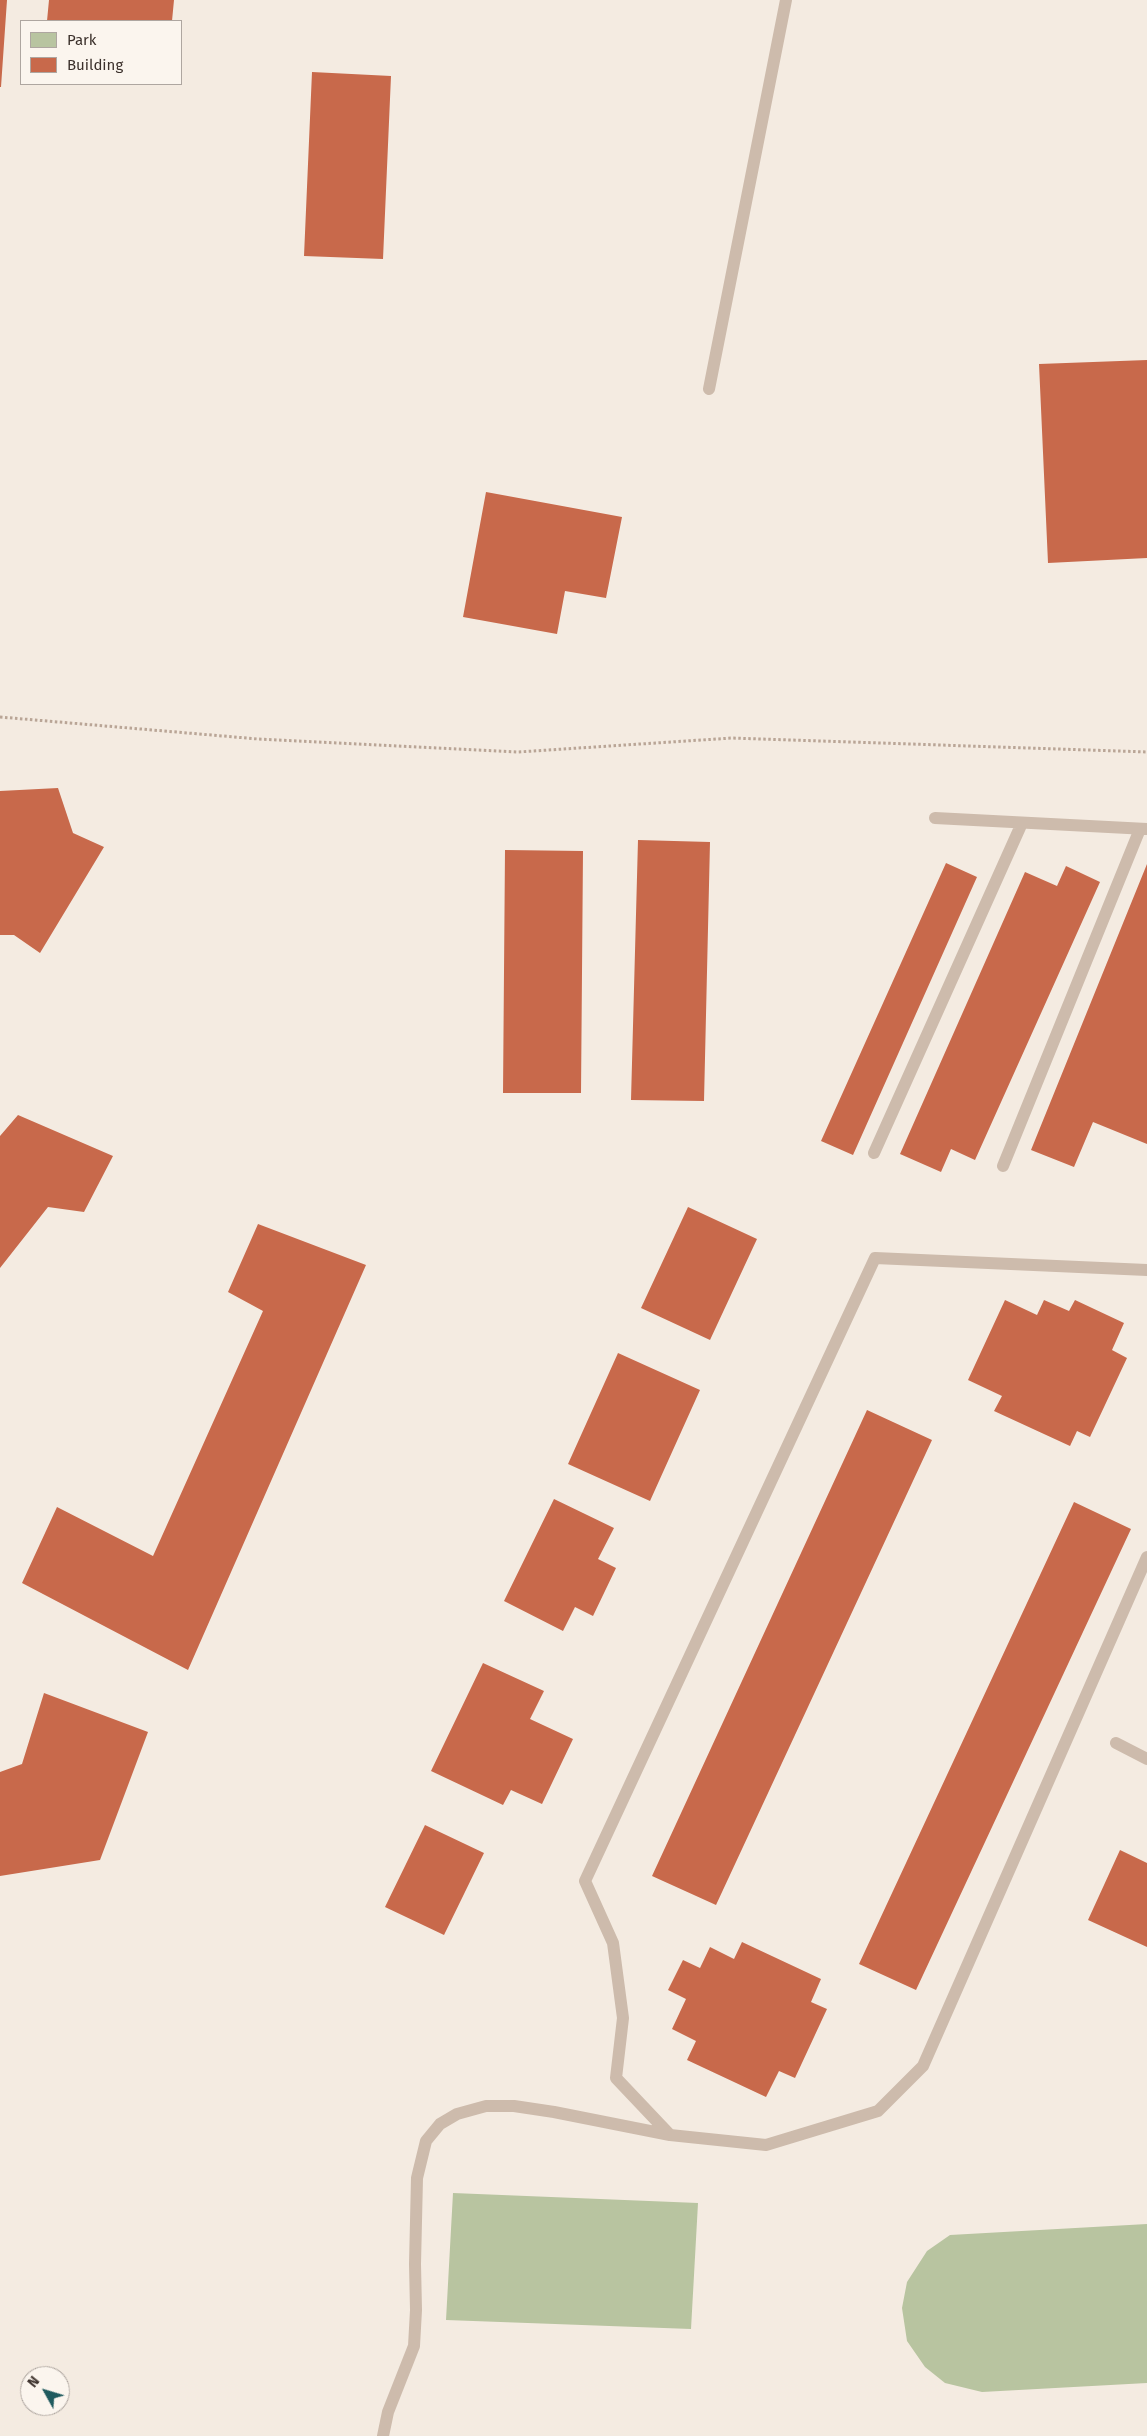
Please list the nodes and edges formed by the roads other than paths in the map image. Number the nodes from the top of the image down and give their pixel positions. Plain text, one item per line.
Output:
1 (786, 0) edge
2 (709, 389) dead end
3 (935, 818) dead end
4 (1022, 823) junction
5 (1144, 829) edge
6 (874, 1153) dead end
7 (1003, 1166) dead end
8 (1147, 1270) edge
9 (1147, 1557) edge
10 (1116, 1743) dead end
11 (1147, 1758) edge
12 (670, 2135) junction
13 (383, 2436) edge

1 - 2 lane
3 - 4 lane
4 - 5 lane
4 - 6 lane
5 - 7 lane
8 - 12 lane
9 - 12 lane
10 - 11 lane
12 - 13 lane

